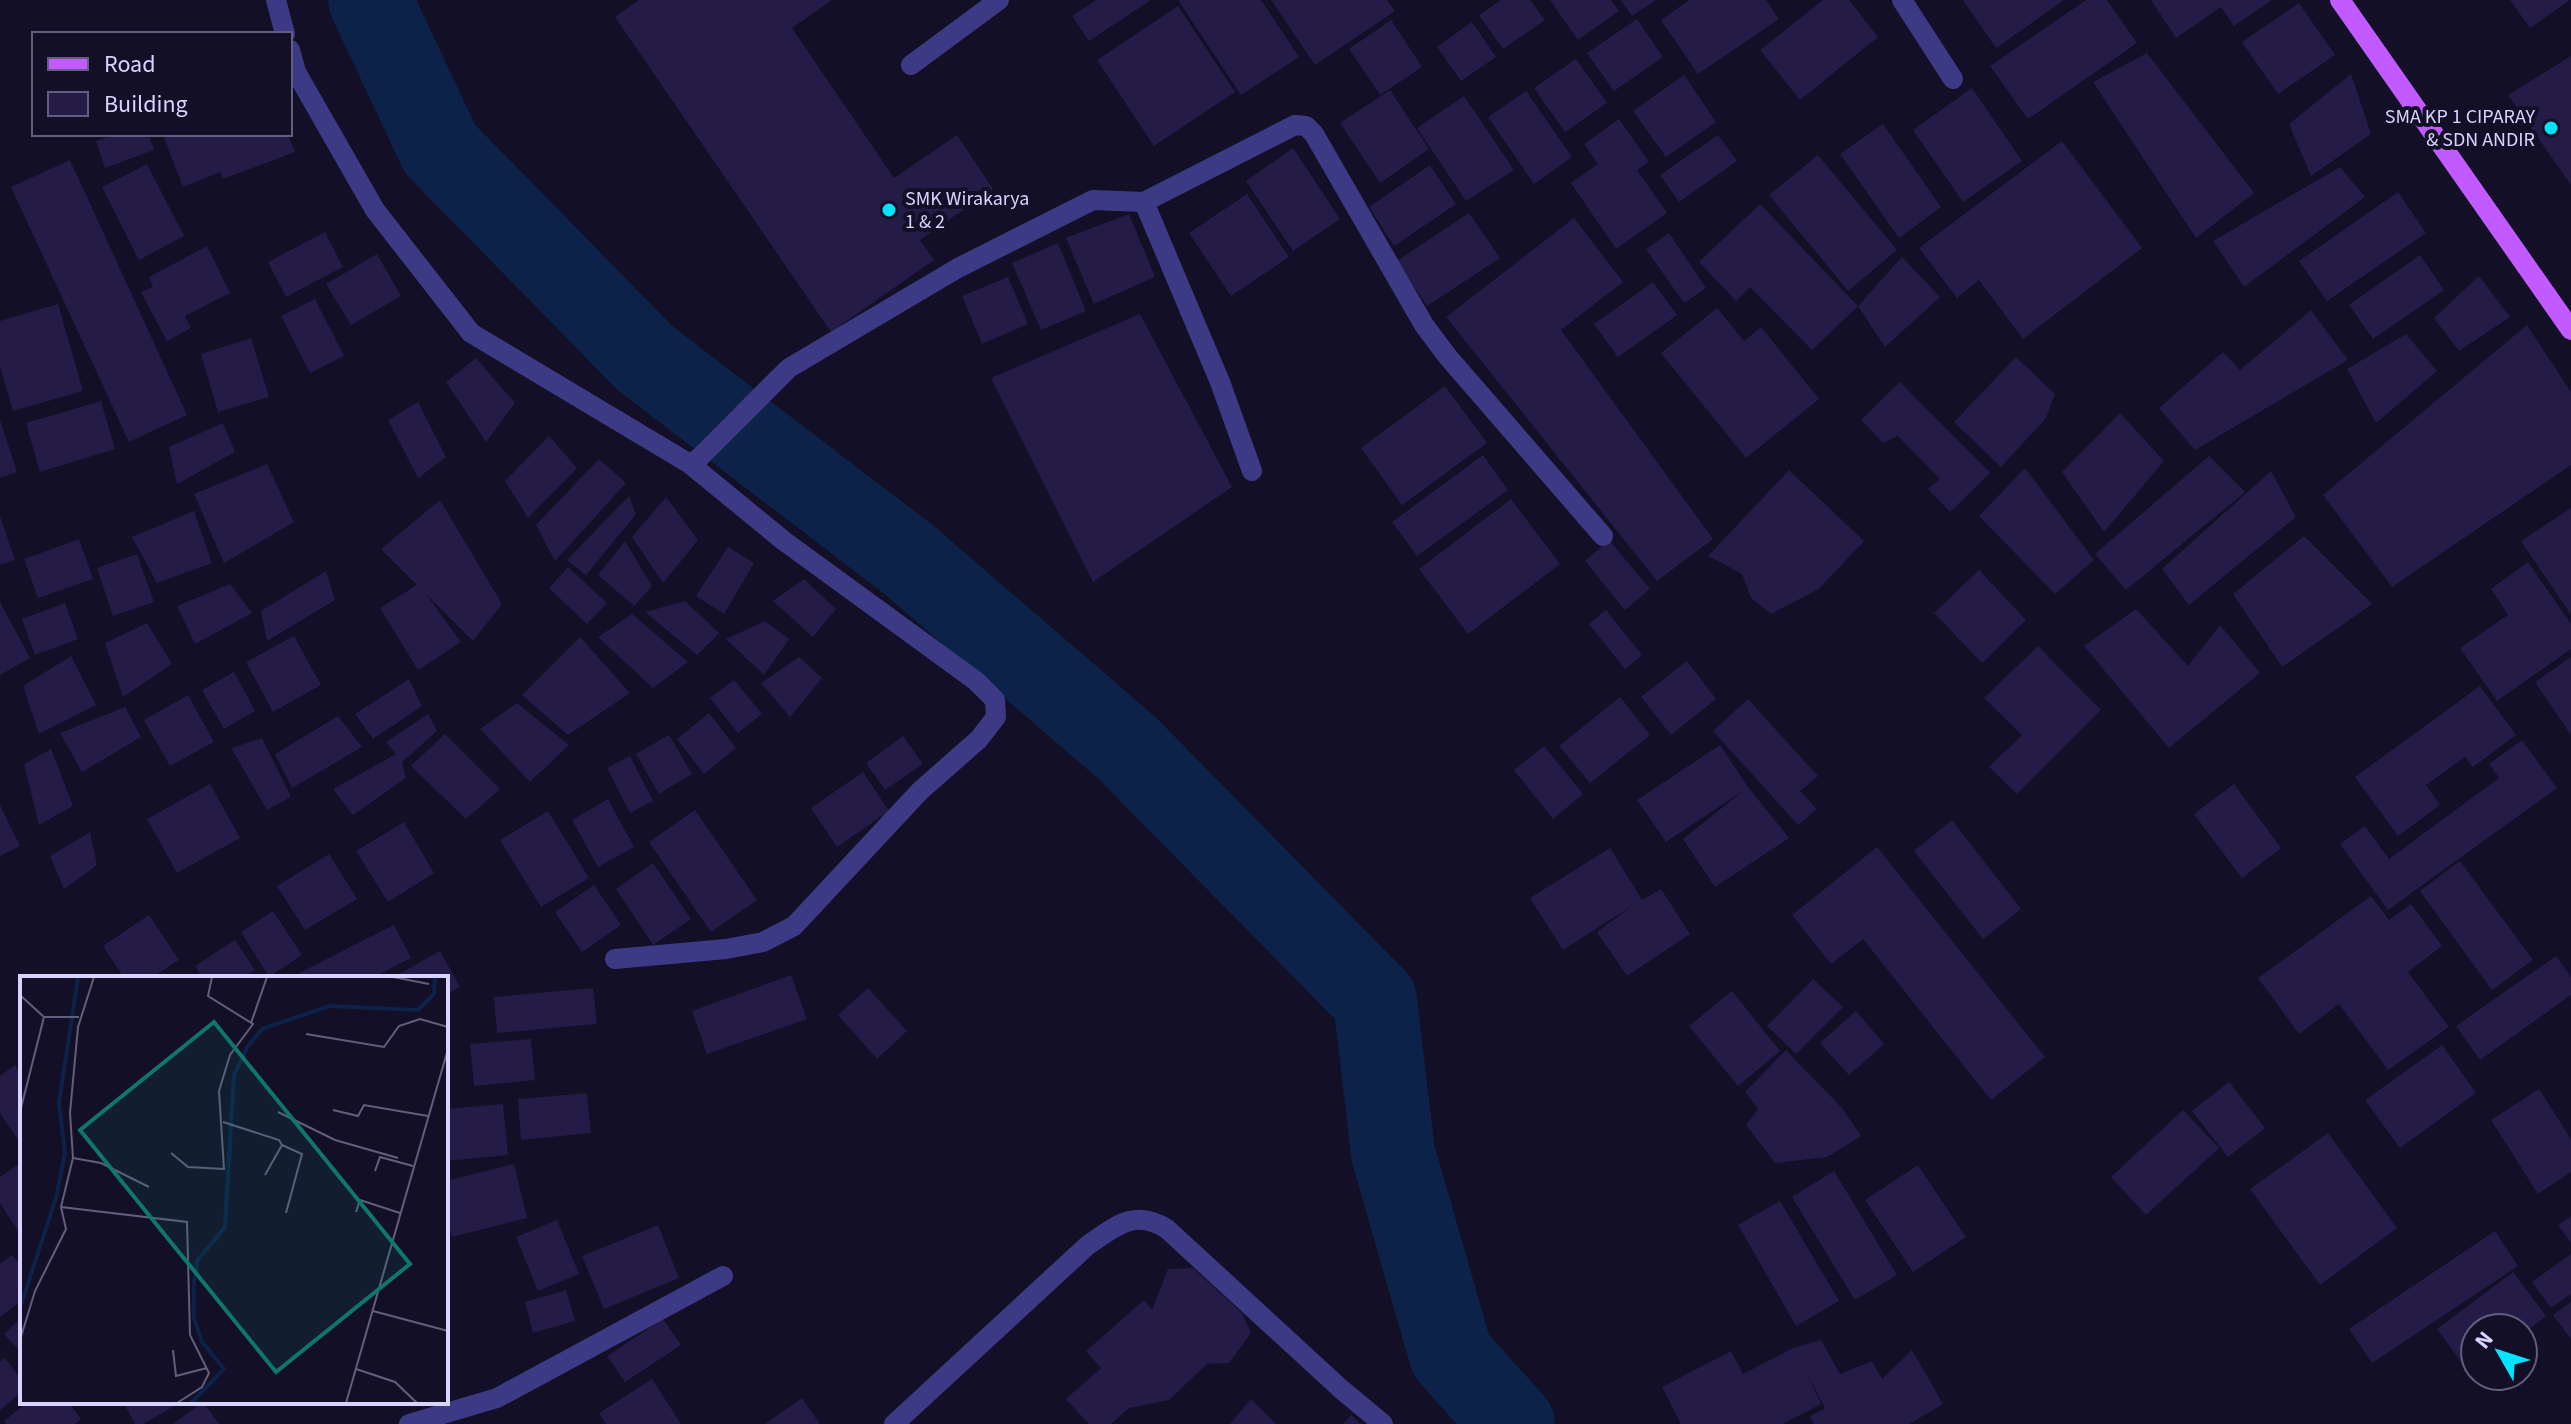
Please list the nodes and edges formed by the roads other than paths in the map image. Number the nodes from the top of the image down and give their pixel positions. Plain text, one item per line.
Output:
1 (276, 0) edge
2 (999, 0) edge
3 (1902, 0) edge
4 (2340, 0) edge
5 (284, 32) edge
6 (292, 57) edge
7 (911, 65) dead end
8 (1953, 79) dead end
9 (1144, 202) junction
10 (2571, 330) edge
11 (694, 462) junction
12 (1252, 471) dead end
13 (1603, 536) dead end
14 (615, 959) dead end
15 (723, 1276) dead end
16 (409, 1424) edge
17 (894, 1424) edge
18 (1383, 1424) edge

1 - 5 street
2 - 7 street
3 - 8 street
4 - 10 main road
6 - 11 street
9 - 11 street
9 - 12 street
9 - 13 street
11 - 14 street
15 - 16 street
17 - 18 street

